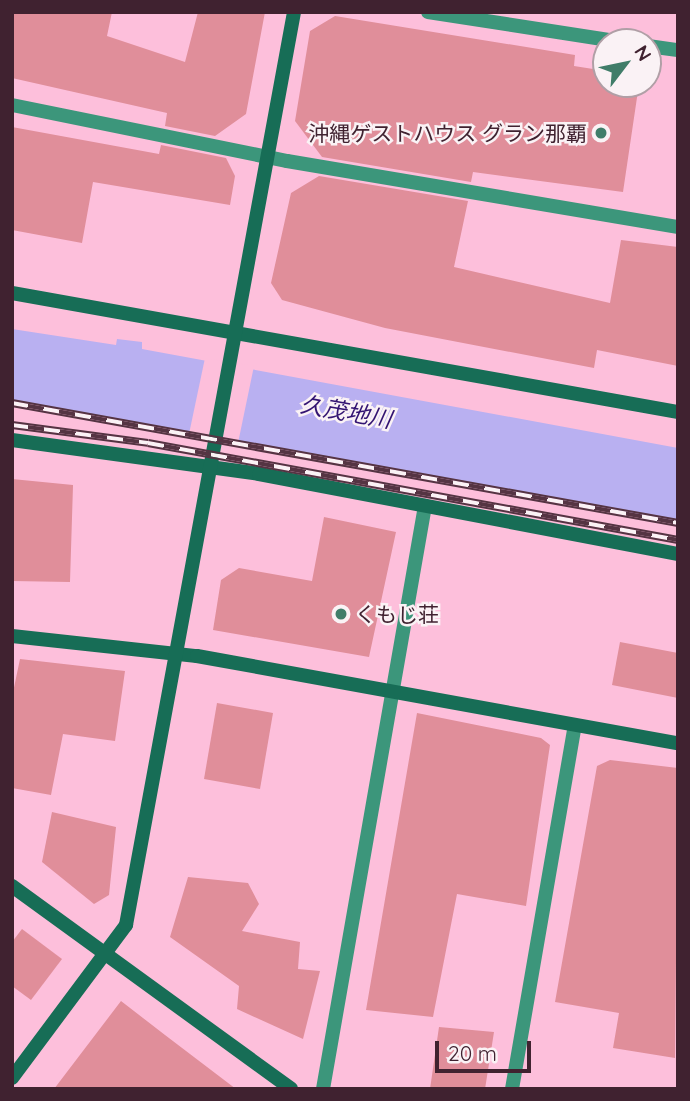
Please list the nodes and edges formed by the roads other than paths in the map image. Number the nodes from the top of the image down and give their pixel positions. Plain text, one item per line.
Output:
1 (294, 12) edge
2 (428, 12) edge
3 (592, 37) edge
4 (12, 105) edge
5 (266, 157) junction
6 (678, 227) edge
7 (12, 293) edge
8 (234, 329) junction
9 (678, 412) edge
10 (12, 440) edge
11 (209, 466) junction
12 (425, 506) junction
13 (678, 554) edge
14 (12, 636) edge
15 (175, 653) junction
16 (390, 693) junction
17 (575, 725) junction
18 (678, 743) edge
19 (12, 886) edge
20 (107, 956) junction
21 (12, 1078) edge
22 (291, 1089) edge
23 (323, 1089) edge
24 (512, 1089) edge

1 - 5 street
2 - 3 street
4 - 5 street
5 - 6 street
5 - 8 street
7 - 8 street
8 - 9 street
8 - 11 street
10 - 11 street
11 - 12 street
11 - 15 street
12 - 13 street
12 - 16 street
14 - 15 street
15 - 16 street
15 - 20 street
16 - 17 street
16 - 23 street
17 - 18 street
17 - 24 street
19 - 20 street
20 - 21 street
20 - 22 street

